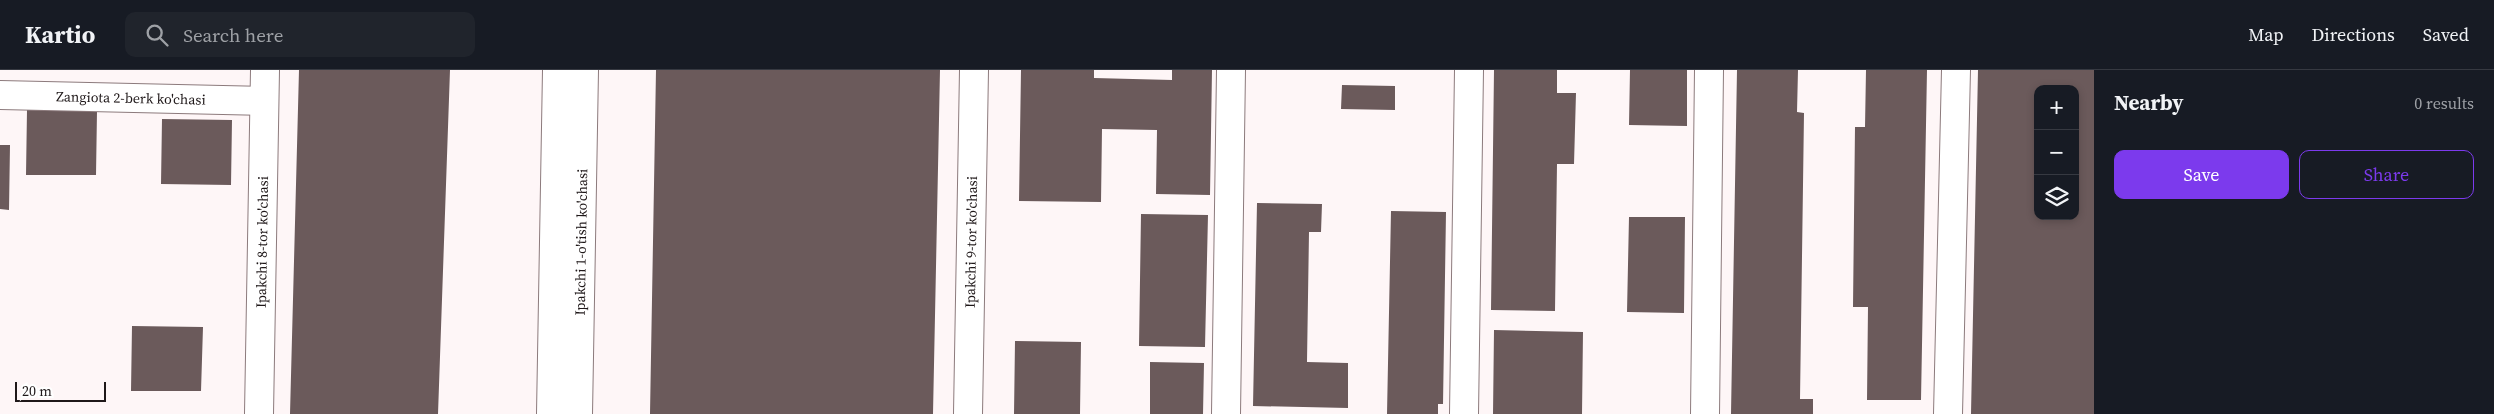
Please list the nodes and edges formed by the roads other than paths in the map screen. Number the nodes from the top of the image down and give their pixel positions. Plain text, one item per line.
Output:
1 (265, 70) edge
2 (557, 70) edge
3 (584, 70) edge
4 (974, 70) edge
5 (1231, 70) edge
6 (1469, 70) edge
7 (1709, 70) edge
8 (1956, 70) edge
9 (0, 95) edge
10 (264, 101) junction
11 (258, 414) edge
12 (551, 414) edge
13 (578, 414) edge
14 (968, 414) edge
15 (1226, 414) edge
16 (1464, 414) edge
17 (1705, 414) edge
18 (1948, 414) edge

1 - 10 street, Ipakchi 8-tor ko'chasi
2 - 12 street, Ipakchi 1-o'tish ko'chasi
3 - 13 street, Ipakchi 1-o'tish ko'chasi
4 - 14 street, Ipakchi 9-tor ko'chasi
5 - 15 street
6 - 16 street
7 - 17 street
8 - 18 street
9 - 10 street, Zangiota 2-berk ko'chasi
10 - 11 street, Ipakchi 8-tor ko'chasi

